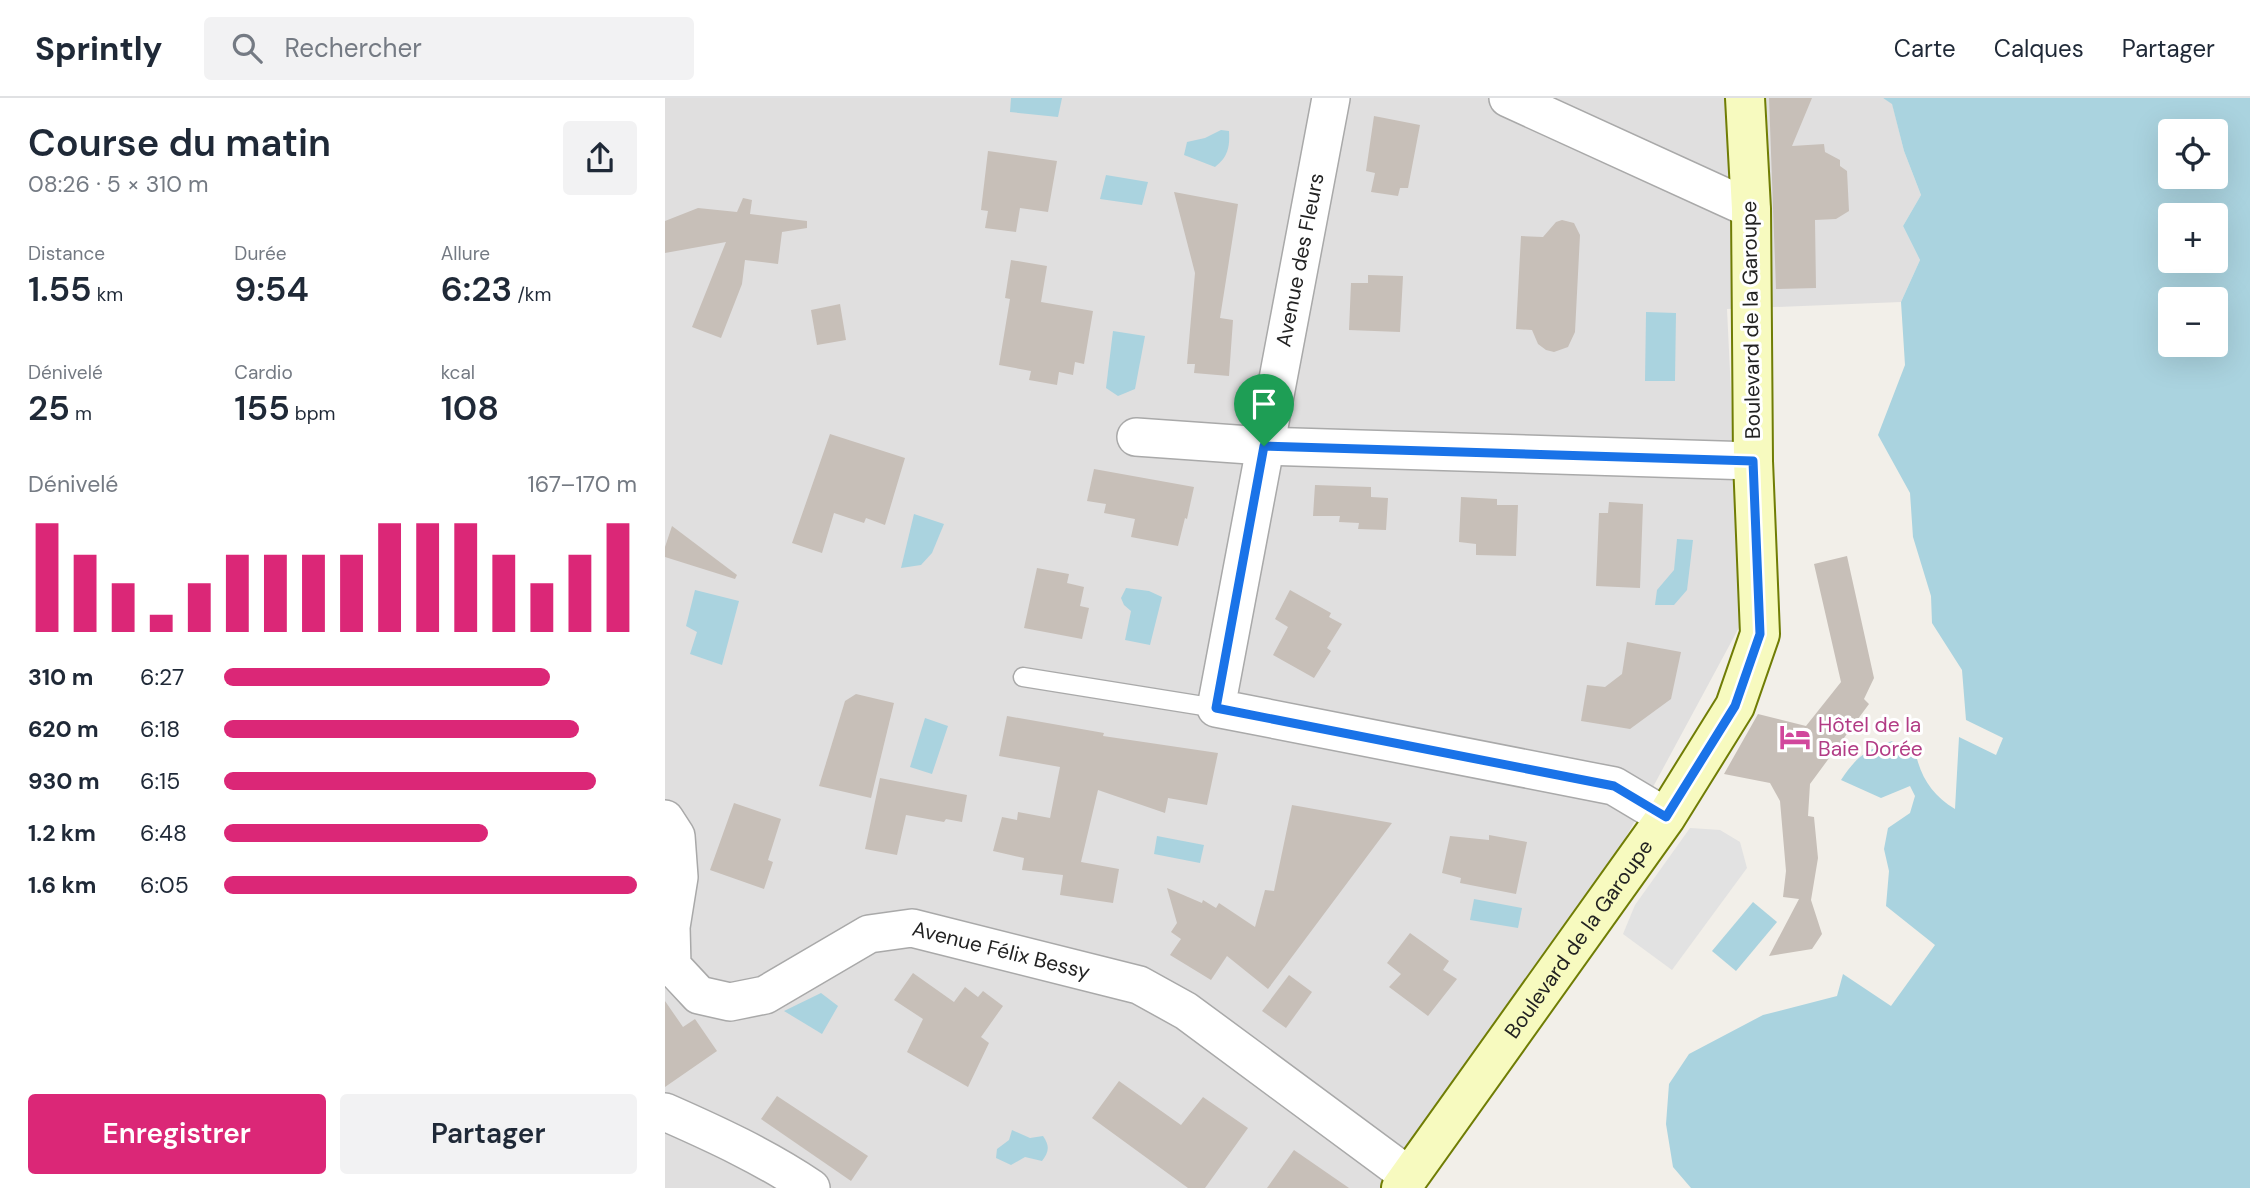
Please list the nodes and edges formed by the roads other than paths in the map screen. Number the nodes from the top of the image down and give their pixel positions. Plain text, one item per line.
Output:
1 (1331, 98) edge
2 (1508, 98) edge
3 (1745, 98) edge
4 (1751, 209) junction
5 (1136, 437) dead end
6 (1264, 446) junction
7 (1753, 461) junction
8 (1023, 677) dead end
9 (1216, 708) junction
10 (1666, 817) junction
11 (665, 819) edge
12 (665, 1112) edge
13 (1405, 1182) edge
14 (811, 1188) edge

1 - 6 street, Avenue des Fleurs
2 - 4 street
3 - 4 street, Boulevard de la Garoupe
4 - 7 street, Boulevard de la Garoupe
5 - 6 street
6 - 7 street
6 - 9 street, Avenue des Fleurs
7 - 10 street, Boulevard de la Garoupe
8 - 9 lane
9 - 10 street
10 - 13 street, Boulevard de la Garoupe
11 - 13 street, Avenue Félix Bessy
12 - 14 street

